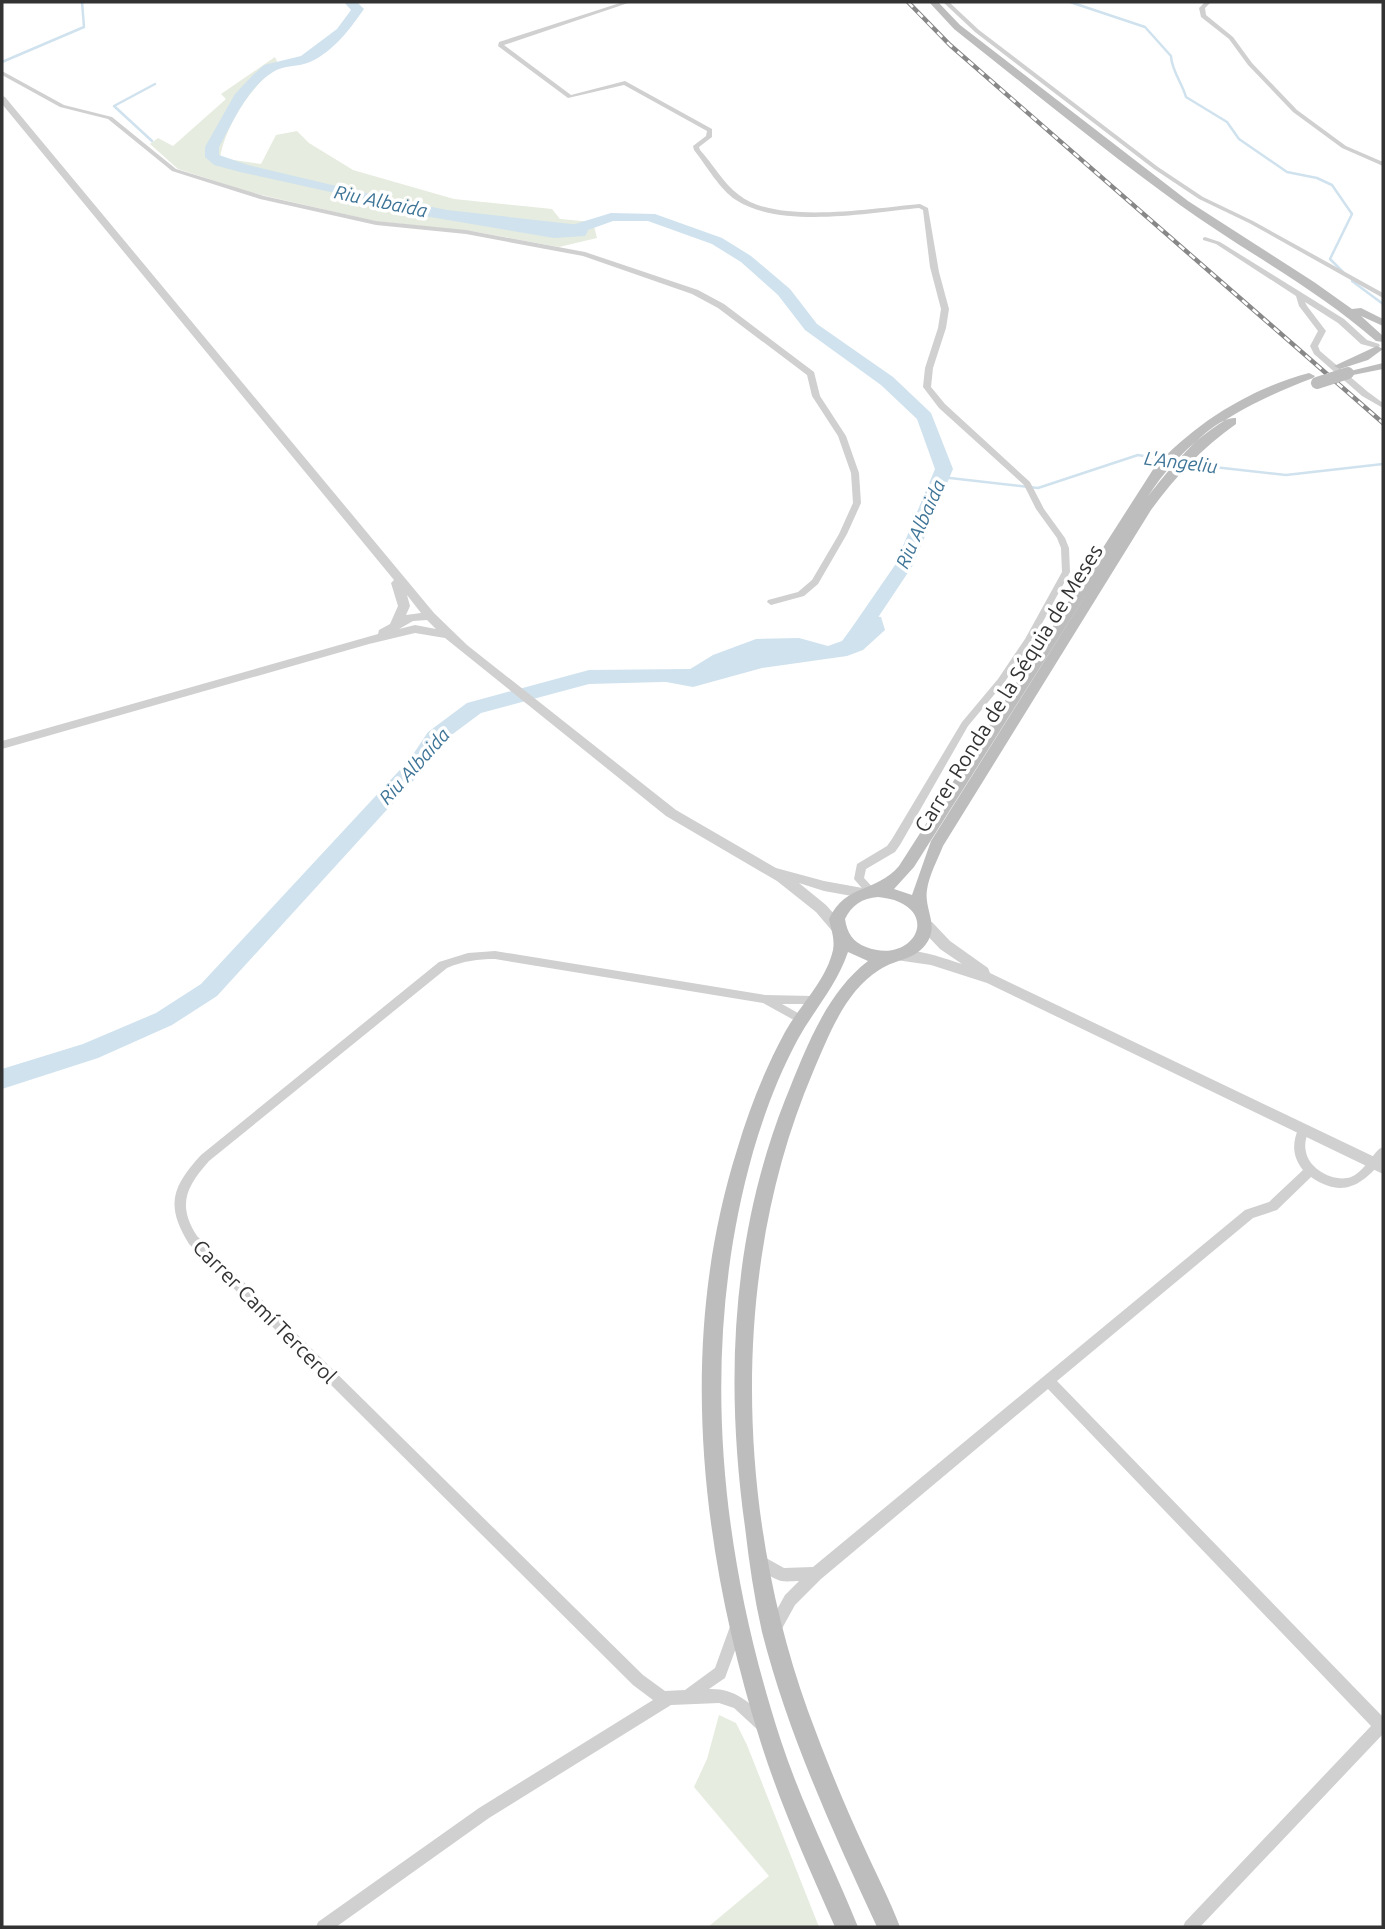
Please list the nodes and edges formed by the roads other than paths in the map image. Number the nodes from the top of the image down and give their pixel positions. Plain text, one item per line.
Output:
1 (628, 2) edge
2 (933, 2) edge
3 (946, 2) edge
4 (1208, 2) edge
5 (2, 73) edge
6 (2, 99) edge
7 (1383, 164) edge
8 (1205, 239) dead end
9 (1319, 290) junction
10 (1300, 296) junction
11 (1383, 296) edge
12 (1383, 323) edge
13 (1380, 346) edge
14 (1383, 366) edge
15 (1344, 370) junction
16 (1313, 379) junction
17 (1383, 406) edge
18 (1148, 495) junction
19 (393, 572) junction
20 (771, 602) dead end
21 (430, 616) junction
22 (396, 624) junction
23 (415, 629) junction
24 (447, 634) junction
25 (368, 640) junction
26 (2, 745) edge
27 (766, 868) junction
28 (871, 892) junction
29 (924, 918) junction
30 (840, 933) junction
31 (895, 957) junction
32 (992, 979) junction
33 (765, 999) junction
34 (813, 1000) junction
35 (801, 1020) junction
36 (1303, 1130) junction
37 (1380, 1161) edge
38 (1311, 1170) junction
39 (1048, 1381) junction
40 (759, 1561) junction
41 (816, 1574) junction
42 (737, 1626) junction
43 (773, 1631) junction
44 (669, 1698) junction
45 (686, 1698) junction
46 (1382, 1725) edge
47 (766, 1728) junction
48 (323, 1927) edge
49 (848, 1927) edge
50 (889, 1927) edge
51 (1190, 1927) edge

1 - 28 street
2 - 9 main road
3 - 11 street
4 - 7 street
5 - 20 street
6 - 19 street
8 - 10 street
9 - 12 main road
9 - 13 main road
10 - 13 street
10 - 17 street
13 - 15 main road
14 - 15 main road
15 - 16 main road, bridge
16 - 18 main road
16 - 18 main road
18 - 28 main road, Carrer Ronda de la Séquia de Meses
18 - 29 main road, Carrer Ronda de la Séquia de Meses
19 - 21 street
19 - 22 street
21 - 22 street
21 - 23 street
21 - 24 street
22 - 25 street
23 - 24 street
23 - 25 street
24 - 27 street
25 - 26 street
27 - 28 street
27 - 30 street
28 - 29 main road
28 - 30 main road
29 - 31 main road
29 - 32 street
30 - 31 main road
30 - 34 main road
31 - 32 street
31 - 40 main road
32 - 36 street
33 - 34 street, Carrer Camí Tercerol
33 - 35 street, Carrer Camí Tercerol
33 - 44 street, Carrer Camí Tercerol
34 - 35 main road
35 - 42 main road
36 - 37 street
36 - 38 street
37 - 38 street
38 - 39 street
39 - 41 street
39 - 46 street
40 - 41 street
40 - 43 main road
41 - 43 street
42 - 45 street
42 - 47 main road
43 - 50 main road
44 - 45 street
44 - 48 street
45 - 47 street
46 - 51 street
47 - 49 main road

